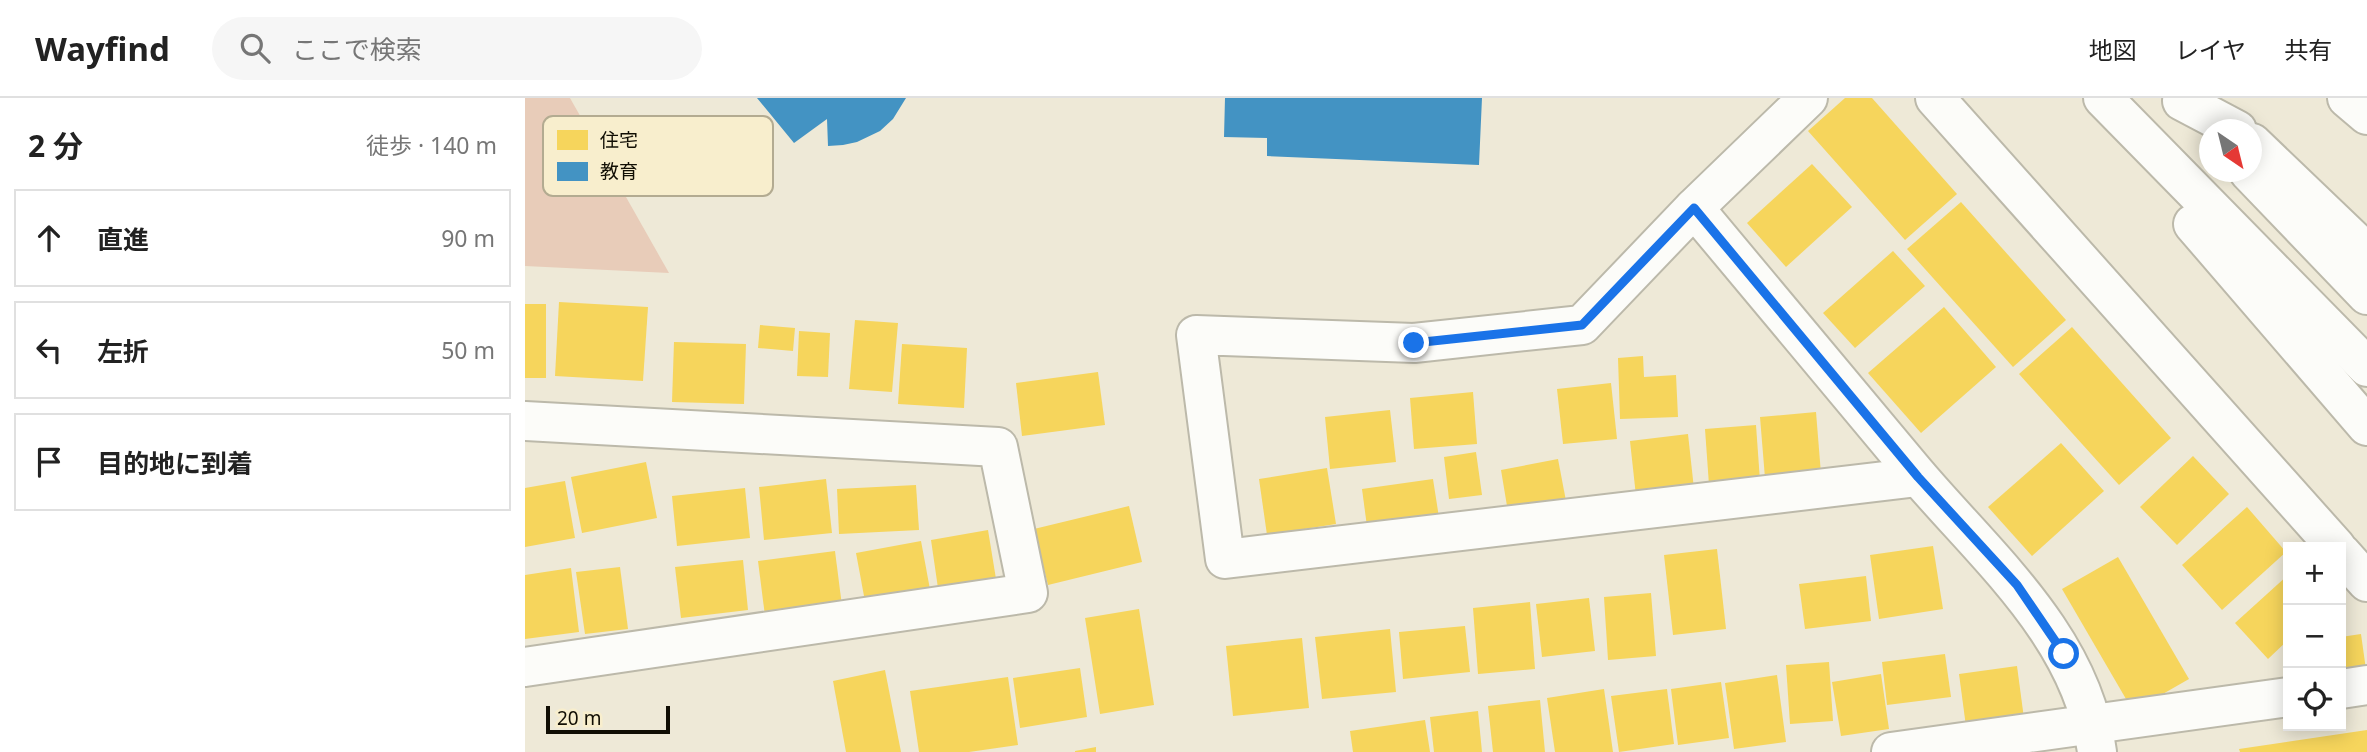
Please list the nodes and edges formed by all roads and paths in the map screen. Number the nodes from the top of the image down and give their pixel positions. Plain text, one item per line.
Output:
1 (1808, 98) edge
2 (1935, 98) edge
3 (2103, 98) edge
4 (2347, 98) edge
5 (2181, 99) edge
6 (2367, 115) edge
7 (2200, 119) edge
8 (2217, 119) edge
9 (2154, 150) junction
10 (2262, 153) edge
11 (2259, 182) edge
12 (1694, 208) junction
13 (2367, 253) edge
14 (2367, 295) edge
15 (2367, 367) edge
16 (525, 421) edge
17 (2367, 426) edge
18 (1918, 477) junction
19 (2332, 542) edge
20 (2346, 559) edge
21 (2367, 582) edge
22 (525, 667) edge
23 (2367, 685) edge
24 (2346, 688) edge
25 (2283, 698) edge
26 (2095, 738) edge
27 (1891, 752) edge

1 - 12 street
2 - 19 street
3 - 9 street
4 - 6 street
5 - 7 street
5 - 8 street
9 - 15 street
9 - 17 street
10 - 13 street
11 - 14 street
12 - 18 street
12 - 18 street
16 - 22 street
18 - 26 street
20 - 21 street
23 - 24 street
25 - 26 street
26 - 27 street

